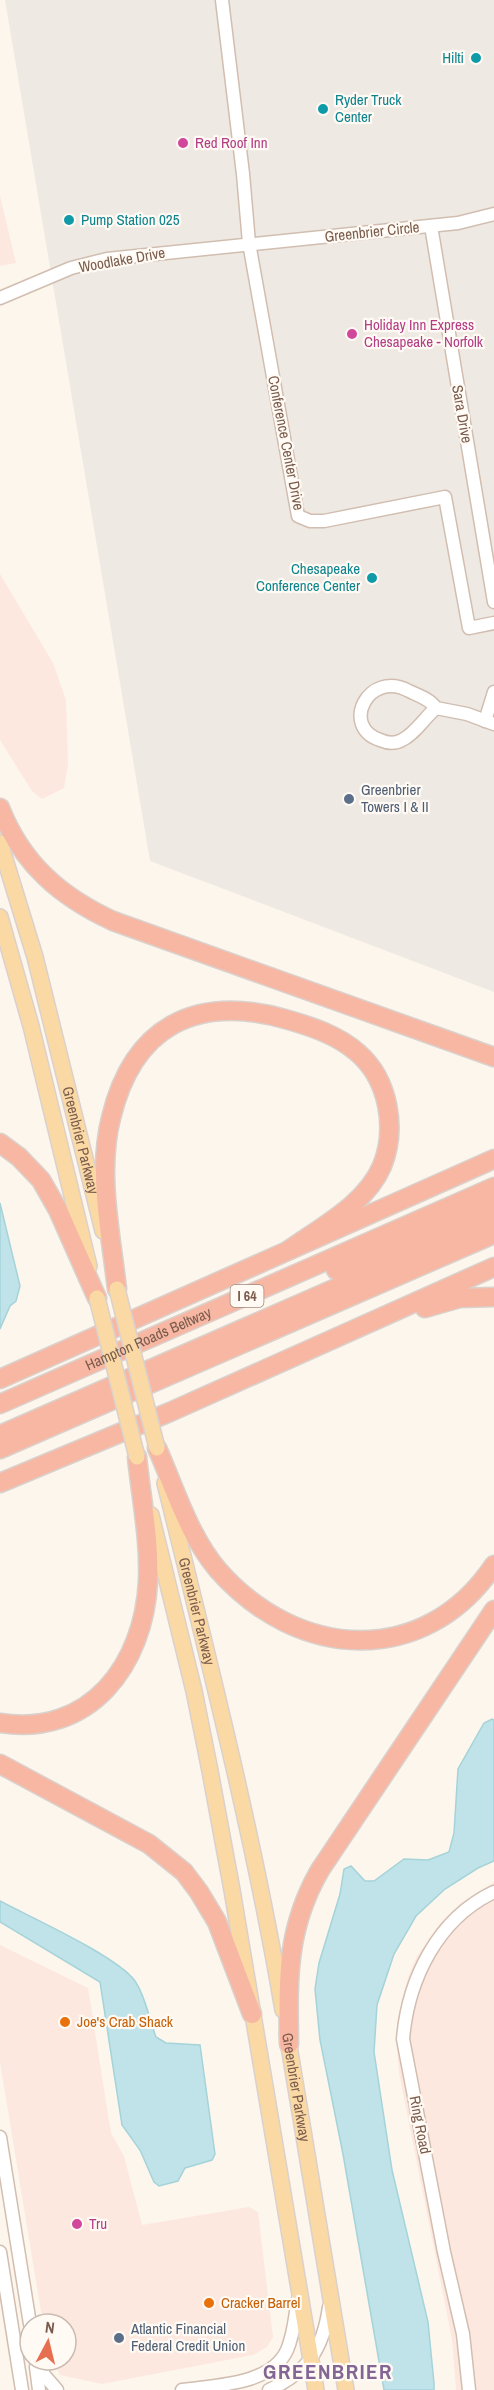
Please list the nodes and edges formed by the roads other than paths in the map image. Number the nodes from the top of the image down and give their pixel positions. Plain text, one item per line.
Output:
1 (222, 0) edge
2 (494, 214) edge
3 (431, 226) junction
4 (249, 243) junction
5 (0, 298) edge
6 (494, 602) edge
7 (494, 623) edge
8 (494, 692) edge
9 (436, 708) junction
10 (489, 722) edge
11 (0, 808) edge
12 (0, 843) edge
13 (0, 917) edge
14 (494, 1057) edge
15 (0, 1143) edge
16 (494, 1159) edge
17 (494, 1187) edge
18 (494, 1201) edge
19 (494, 1219) edge
20 (494, 1233) edge
21 (289, 1250) junction
22 (494, 1268) edge
23 (117, 1289) junction
24 (494, 1296) edge
25 (97, 1298) junction
26 (335, 1337) junction
27 (0, 1379) edge
28 (0, 1404) edge
29 (0, 1417) edge
30 (0, 1435) edge
31 (157, 1448) junction
32 (0, 1449) edge
33 (137, 1457) junction
34 (48, 1462) junction
35 (0, 1483) edge
36 (0, 1492) edge
37 (494, 1565) edge
38 (494, 1610) edge
39 (0, 1723) edge
40 (0, 1764) edge
41 (494, 1892) edge
42 (252, 2014) junction
43 (289, 2044) junction
44 (0, 2137) edge
45 (0, 2252) edge
46 (299, 2292) junction
47 (331, 2297) junction
48 (28, 2312) edge
49 (311, 2360) junction
50 (38, 2372) edge
51 (43, 2372) edge
52 (22, 2390) edge
53 (39, 2390) edge
54 (57, 2390) edge
55 (182, 2390) edge
56 (269, 2390) edge
57 (316, 2390) edge
58 (346, 2390) edge
59 (469, 2390) edge

1 - 4 street
2 - 3 street, Greenbrier Circle
3 - 4 street, Greenbrier Circle
3 - 6 street, Sara Drive
4 - 5 street, Woodlake Drive
4 - 7 street, Conference Center Drive
8 - 10 street
9 - 9 street
9 - 10 street
11 - 14 highway
12 - 23 main road, Greenbrier Parkway
13 - 25 main road, Greenbrier Parkway
15 - 25 highway
16 - 21 highway
17 - 28 highway, Hampton Roads Beltway / I 64
18 - 29 highway
19 - 30 highway
20 - 32 highway
21 - 23 highway
21 - 27 highway
22 - 26 highway
23 - 31 main road, Greenbrier Parkway, bridge
24 - 26 highway
25 - 33 main road, Greenbrier Parkway, bridge
26 - 34 highway
31 - 37 highway
31 - 43 main road, Greenbrier Parkway
33 - 39 highway
33 - 42 main road, Greenbrier Parkway
34 - 35 highway
34 - 36 highway
38 - 43 highway
40 - 42 highway
41 - 59 street, Ring Road
42 - 46 main road, Greenbrier Parkway
43 - 47 main road, Greenbrier Parkway
44 - 48 street
45 - 52 street
46 - 49 main road, Greenbrier Parkway
46 - 55 street
47 - 49 street
47 - 58 main road, Greenbrier Parkway
49 - 56 street
49 - 57 main road, Greenbrier Parkway
50 - 53 street
51 - 54 street

